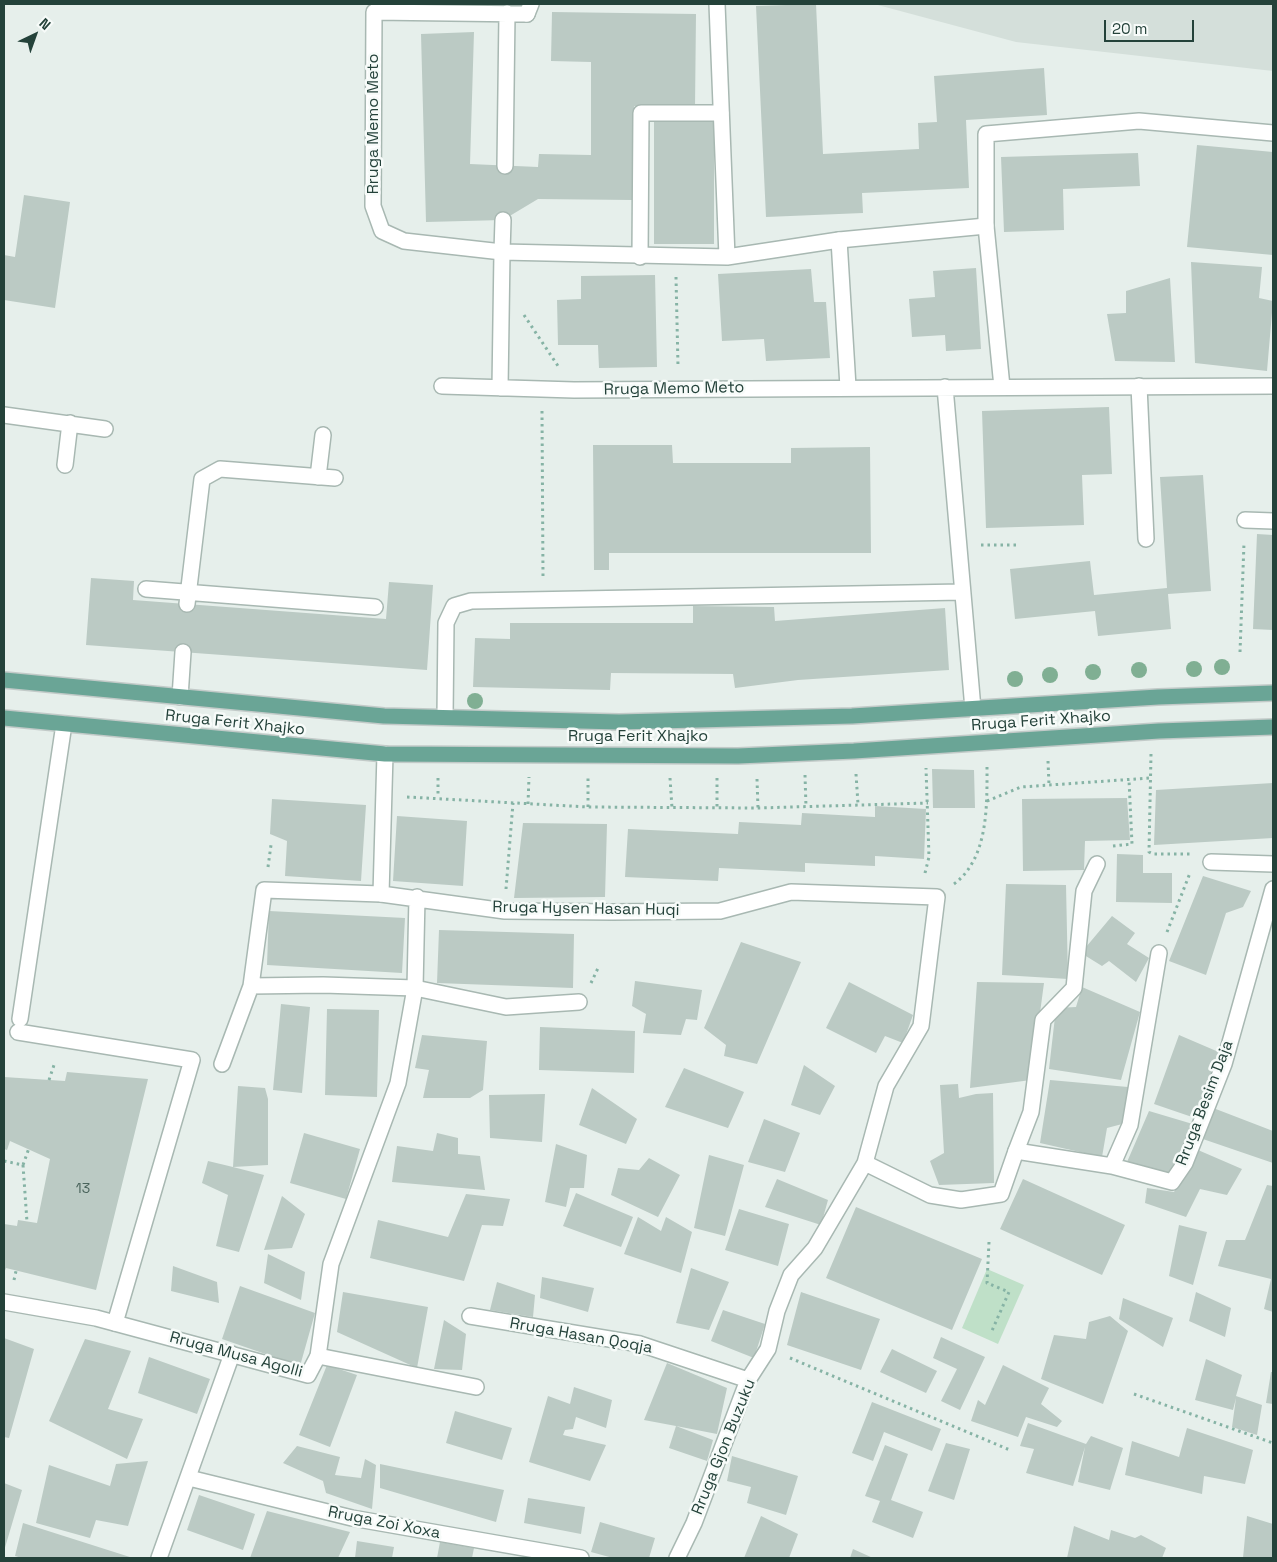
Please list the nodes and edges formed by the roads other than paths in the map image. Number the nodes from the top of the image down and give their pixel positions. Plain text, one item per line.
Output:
1 (716, 4) edge
2 (374, 8) edge
3 (529, 9) edge
4 (507, 13) junction
5 (721, 113) junction
6 (1273, 133) edge
7 (505, 166) dead end
8 (503, 220) dead end
9 (986, 226) junction
10 (839, 240) junction
11 (502, 252) junction
12 (640, 257) junction
13 (727, 257) junction
14 (442, 386) dead end
15 (1139, 386) junction
16 (1273, 386) edge
17 (848, 387) junction
18 (945, 387) junction
19 (1002, 387) junction
20 (500, 388) junction
21 (4, 414) edge
22 (70, 424) junction
23 (105, 429) dead end
24 (323, 435) dead end
25 (64, 466) dead end
26 (318, 477) junction
27 (335, 478) dead end
28 (1245, 520) road end
29 (1273, 521) edge
30 (1146, 539) dead end
31 (146, 589) dead end
32 (962, 592) junction
33 (187, 598) junction
34 (375, 607) dead end
35 (183, 652) dead end
36 (4, 680) edge
37 (1273, 693) edge
38 (180, 697) junction
39 (973, 709) junction
40 (445, 717) junction
41 (4, 718) edge
42 (64, 724) junction
43 (1273, 727) edge
44 (386, 754) junction
45 (1212, 862) dead end
46 (1097, 864) road end
47 (1273, 864) edge
48 (1273, 889) edge
49 (381, 894) junction
50 (417, 897) junction
51 (937, 897) joint
52 (1159, 953) road end
53 (251, 986) junction
54 (415, 988) junction
55 (579, 1002) dead end
56 (222, 1064) dead end
57 (1016, 1151) junction
58 (864, 1164) junction
59 (1112, 1166) junction
60 (4, 1302) edge
61 (470, 1316) dead end
62 (115, 1323) junction
63 (232, 1354) junction
64 (318, 1356) junction
65 (748, 1380) junction
66 (476, 1387) dead end
67 (189, 1478) junction
68 (159, 1558) edge
69 (581, 1558) edge
70 (677, 1558) edge

1 - 5 street
2 - 4 street, Rruga Memo Meto
2 - 11 street, Rruga Memo Meto
3 - 4 street, Rruga Memo Meto
4 - 7 street
5 - 12 street
5 - 13 street
6 - 9 street
8 - 11 street
9 - 10 street, Rruga Memo Meto
9 - 19 street
10 - 13 street, Rruga Memo Meto
10 - 17 street
11 - 12 street, Rruga Memo Meto
11 - 20 street
12 - 13 street, Rruga Memo Meto
14 - 20 street, Rruga Memo Meto
15 - 16 street, Rruga Memo Meto
15 - 19 street, Rruga Memo Meto
15 - 30 street
17 - 18 street, Rruga Memo Meto
17 - 20 street, Rruga Memo Meto
18 - 19 street, Rruga Memo Meto
18 - 32 street
21 - 22 street
22 - 23 street
22 - 25 street
24 - 26 street
26 - 27 street
26 - 33 street
28 - 29 street
31 - 33 street
32 - 39 street
32 - 40 street
33 - 34 street
35 - 38 street
36 - 38 main road, Rruga Ferit Xhajko
37 - 39 main road, Rruga Ferit Xhajko
38 - 40 main road, Rruga Ferit Xhajko
39 - 40 main road, Rruga Ferit Xhajko
41 - 42 main road, Rruga Ferit Xhajko
42 - 44 main road, Rruga Ferit Xhajko
42 - 62 street
43 - 44 main road, Rruga Ferit Xhajko
44 - 49 street
45 - 47 street
46 - 57 street
48 - 59 street, Rruga Besim Daja
49 - 50 street, Rruga Hysen Hasan Huqi
49 - 53 street, Rruga Hysen Hasan Huqi
50 - 51 street, Rruga Hysen Hasan Huqi
50 - 54 street, Rruga Musa Agolli
51 - 58 street, Rruga Gjon Buzuku
52 - 59 street
53 - 54 street
53 - 56 street, Rruga Hysen Hasan Huqi
54 - 55 street
54 - 64 street, Rruga Musa Agolli
57 - 58 street
57 - 59 street, Rruga Besim Daja
58 - 65 street, Rruga Gjon Buzuku
60 - 62 street, Rruga Musa Agolli
61 - 65 street, Rruga Hasan Qoqja
62 - 63 street, Rruga Musa Agolli
63 - 64 street, Rruga Musa Agolli
63 - 67 street
64 - 66 street
65 - 70 street, Rruga Gjon Buzuku
67 - 68 street
67 - 69 street, Rruga Zoi Xoxa

